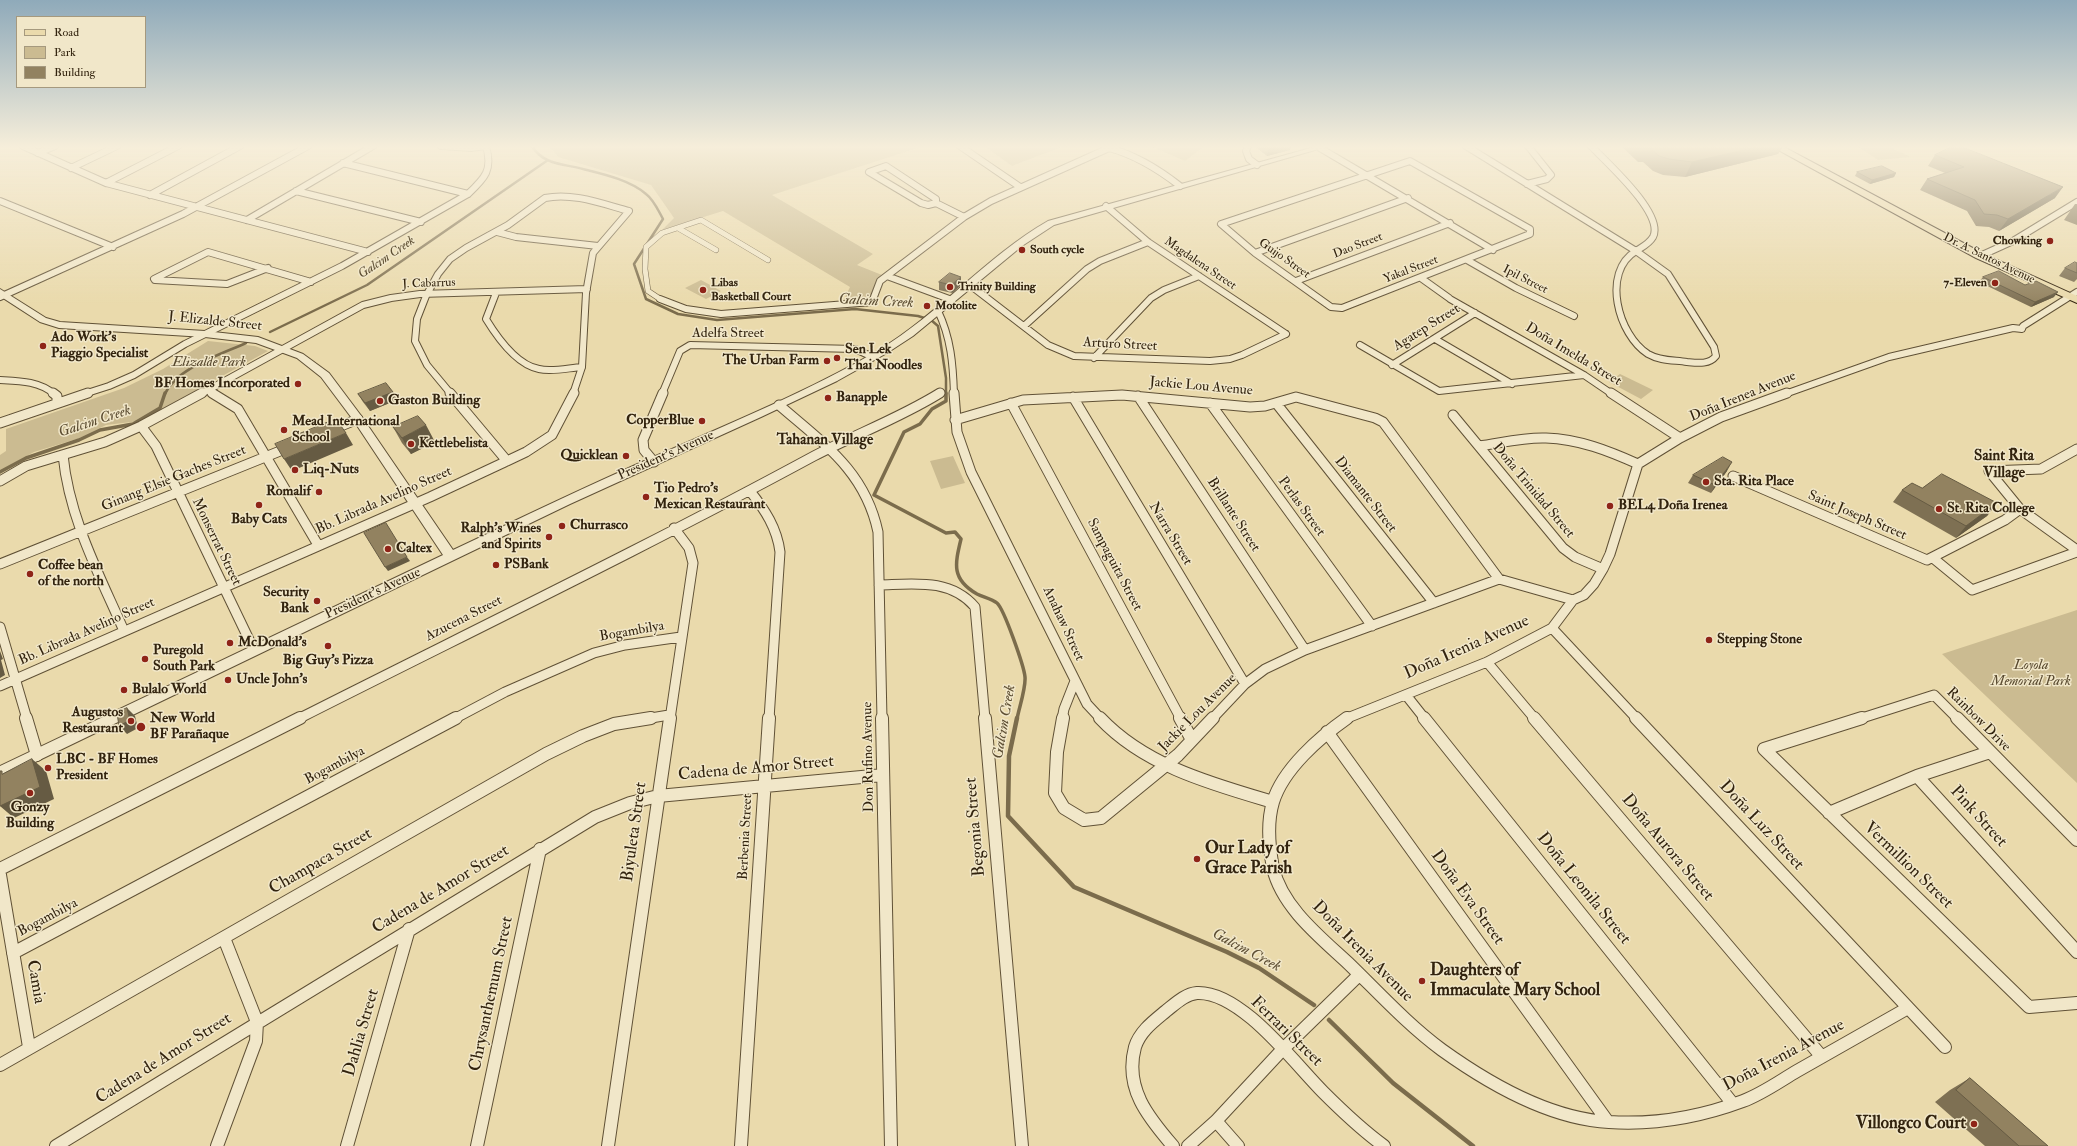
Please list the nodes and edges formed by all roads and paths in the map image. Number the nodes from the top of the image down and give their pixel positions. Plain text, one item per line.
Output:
1 (168, 199) edge
2 (211, 199) edge
3 (282, 199) edge
4 (330, 199) edge
5 (459, 199) edge
6 (547, 199) edge
7 (578, 199) edge
8 (915, 199) edge
9 (936, 199) edge
10 (997, 199) edge
11 (1130, 199) edge
12 (1295, 199) edge
13 (1404, 199) edge
14 (1410, 199) edge
15 (1478, 199) edge
16 (1552, 199) edge
17 (1640, 199) edge
18 (1879, 199) edge
19 (1888, 199) edge
20 (0, 201) edge
21 (2077, 202) edge
22 (936, 203) junction
23 (1106, 206) junction
24 (197, 207) junction
25 (964, 217) junction
26 (247, 220) junction
27 (421, 222) junction
28 (1450, 223) junction
29 (678, 228) junction
30 (497, 232) junction
31 (1148, 242) junction
32 (598, 246) junction
33 (113, 247) junction
34 (716, 250) dead end
35 (1492, 250) junction
36 (1636, 251) junction
37 (368, 252) junction
38 (1255, 253) junction
39 (1985, 254) junction
40 (768, 260) dead end
41 (1467, 260) junction
42 (268, 268) junction
43 (887, 276) junction
44 (1199, 276) junction
45 (1421, 278) junction
46 (310, 282) junction
47 (1296, 282) junction
48 (970, 285) junction
49 (587, 288) junction
50 (496, 293) junction
51 (427, 294) junction
52 (2, 295) edge
53 (2075, 295) edge
54 (660, 299) joint
55 (952, 300) junction
56 (1337, 308) joint
57 (1475, 313) junction
58 (935, 314) junction
59 (1574, 316) dead end
60 (1024, 326) junction
61 (205, 334) junction
62 (1286, 334) joint
63 (1435, 339) junction
64 (1360, 345) dead end
65 (285, 349) junction
66 (874, 357) junction
67 (1094, 358) junction
68 (1392, 365) junction
69 (582, 367) junction
70 (1584, 375) junction
71 (0, 380) edge
72 (1512, 384) junction
73 (208, 390) junction
74 (940, 393) dead end
75 (1138, 396) junction
76 (1073, 397) junction
77 (57, 402) junction
78 (1011, 403) junction
79 (1210, 403) junction
80 (1276, 403) junction
81 (779, 405) junction
82 (1453, 415) dead end
83 (358, 419) junction
84 (955, 420) junction
85 (0, 423) edge
86 (141, 426) junction
87 (322, 434) edge
88 (1680, 438) junction
89 (301, 442) edge
90 (1479, 446) junction
91 (828, 449) junction
92 (2077, 449) edge
93 (63, 455) junction
94 (265, 456) junction
95 (508, 461) junction
96 (654, 462) junction
97 (1638, 464) junction
98 (1733, 476) dead end
99 (0, 481) edge
100 (750, 491) junction
101 (177, 492) junction
102 (414, 503) junction
103 (2020, 509) junction
104 (674, 528) junction
105 (82, 531) junction
106 (318, 545) junction
107 (2077, 551) edge
108 (451, 556) junction
109 (1930, 559) junction
110 (0, 564) edge
111 (1603, 569) junction
112 (1499, 579) junction
113 (879, 585) junction
114 (223, 587) junction
115 (1573, 600) junction
116 (1434, 603) junction
117 (1372, 626) junction
118 (1552, 628) junction
119 (124, 631) junction
120 (1, 632) edge
121 (681, 637) junction
122 (254, 650) junction
123 (1305, 650) junction
124 (1487, 662) junction
125 (15, 679) junction
126 (1075, 681) junction
127 (1245, 684) junction
128 (0, 686) edge
129 (1406, 695) junction
130 (670, 715) junction
131 (1327, 732) junction
132 (1192, 740) junction
133 (1764, 749) joint
134 (1990, 752) junction
135 (37, 755) junction
136 (1165, 766) junction
137 (0, 773) edge
138 (883, 775) junction
139 (1917, 776) junction
140 (763, 786) junction
141 (658, 796) junction
142 (1273, 802) junction
143 (1829, 813) junction
144 (2077, 840) edge
145 (540, 849) junction
146 (0, 869) edge
147 (0, 875) edge
148 (409, 929) junction
149 (224, 938) junction
150 (2077, 952) edge
151 (13, 953) junction
152 (1359, 975) junction
153 (2077, 1003) edge
154 (1908, 1008) junction
155 (257, 1022) junction
156 (29, 1047) junction
157 (1945, 1047) dead end
158 (1282, 1050) junction
159 (1822, 1057) junction
160 (0, 1065) edge
161 (1733, 1104) junction
162 (1216, 1121) junction
163 (1608, 1122) junction
164 (56, 1146) edge
165 (217, 1146) edge
166 (347, 1146) edge
167 (477, 1146) edge
168 (608, 1146) edge
169 (741, 1146) edge
170 (891, 1146) edge
171 (1022, 1146) edge
172 (1172, 1146) edge
173 (1188, 1146) edge
174 (1238, 1146) edge
175 (1384, 1146) edge

1 - 24 street
2 - 24 street
3 - 26 street
4 - 27 street
5 - 27 street
6 - 30 street, Bb. Librada Avelino Street
7 - 32 street, Bb. Librada Avelino Street
8 - 22 street
9 - 22 street
10 - 25 street
11 - 23 street, President's Avenue
12 - 38 street, Guijo Street
13 - 38 street
14 - 28 street
15 - 35 street, Yakal Street
16 - 36 street
17 - 36 street
18 - 39 main road, Dr. A. Santos Avenue
19 - 39 main road, Dr. A. Santos Avenue
20 - 33 street
21 - 39 street
22 - 25 street
23 - 31 street, Magdalena Street
23 - 48 street, President's Avenue
24 - 26 street
24 - 33 street
25 - 43 street
26 - 37 street
27 - 37 street
28 - 35 street
28 - 47 street, Dao Street
29 - 34 street
29 - 40 street
29 - 54 street
30 - 32 street
30 - 51 street
31 - 44 street, Magdalena Street
31 - 60 street
32 - 49 street, Bb. Librada Avelino Street
33 - 52 street
35 - 41 street, Yakal Street
36 - 36 street
37 - 46 street
38 - 47 street, Guijo Street
39 - 53 main road, Dr. A. Santos Avenue
41 - 45 street, Yakal Street
41 - 59 street, Ipil Street
42 - 42 street
42 - 46 street
43 - 54 street
43 - 55 street
44 - 62 street, Magdalena Street
44 - 67 street
45 - 56 street, Yakal Street
45 - 57 street, Doña Imelda Street
46 - 61 street
47 - 56 street, Guijo Street
48 - 55 street, President's Avenue
48 - 60 street, Arturo Street
49 - 50 street, J. Cabarrus
49 - 69 street, Bb. Librada Avelino Street
50 - 51 street, J. Cabarrus
50 - 69 street
51 - 65 street, J. Cabarrus
51 - 95 street
52 - 61 street, J. Elizalde Street
53 - 88 street, Doña Irenea Avenue
55 - 58 street, President's Avenue
57 - 63 street, Agatep Street
57 - 70 street, Doña Imelda Street
58 - 66 street, President's Avenue
58 - 84 street
60 - 67 street, Arturo Street
61 - 65 street, J. Elizalde Street
61 - 77 street
62 - 67 street, Arturo Street
63 - 68 street, Agatep Street
63 - 72 street
64 - 68 street
65 - 73 street, J. Cabarrus
65 - 83 street, J. Elizalde Street
66 - 81 street, President's Avenue
66 - 96 street, Adelfa Street
68 - 72 street
69 - 95 street, Bb. Librada Avelino Street
70 - 72 street
70 - 88 street, Doña Imelda Street
71 - 77 street
73 - 86 street, J. Cabarrus
73 - 94 street
74 - 91 street, Azucena Street
75 - 76 street, Jackie Lou Avenue
75 - 79 street, Jackie Lou Avenue
75 - 123 street, Brillante Street
76 - 78 street, Jackie Lou Avenue
76 - 127 street, Narra Street
77 - 85 street
78 - 84 street, Jackie Lou Avenue
78 - 132 street, Sampaguita Street
79 - 80 street, Jackie Lou Avenue
79 - 117 street, Perlas Street
80 - 112 street, Jackie Lou Avenue
80 - 116 street, Diamante Street
81 - 91 street, Don Rufino Avenue
81 - 96 street, President's Avenue
82 - 90 street, Doña Trinidad Street
83 - 87 street
83 - 102 street, J. Elizalde Street
84 - 126 street, Anahaw Street
86 - 93 street, J. Cabarrus
86 - 101 street, Monserrat Street
88 - 97 street, Doña Irenea Avenue
89 - 94 street, Ginang Elsie Gaches Street
90 - 97 street
90 - 111 street, Doña Trinidad Street
91 - 100 street, Azucena Street
91 - 113 street, Don Rufino Avenue
92 - 103 street
93 - 99 street, J. Cabarrus
93 - 105 street
94 - 101 street, Ginang Elsie Gaches Street
94 - 106 street
95 - 102 street, Bb. Librada Avelino Street
96 - 108 street, President's Avenue
97 - 111 street
98 - 109 street, Saint Joseph Street
100 - 104 street, Azucena Street
100 - 140 street, Berbenia Street
101 - 105 street, Ginang Elsie Gaches Street
101 - 114 street, Monserrat Street
102 - 106 street, Bb. Librada Avelino Street
102 - 108 street, J. Elizalde Street
103 - 107 street
103 - 109 street
104 - 121 street, Biyuleta Street
104 - 146 street, Azucena Street
105 - 110 street, Ginang Elsie Gaches Street
105 - 119 street
106 - 114 street, Bb. Librada Avelino Street
107 - 109 street, Saint Joseph Street
108 - 122 street, President's Avenue
111 - 115 street
112 - 115 street
112 - 116 street, Jackie Lou Avenue
113 - 138 street, Don Rufino Avenue
113 - 171 street, Begonia Street
114 - 119 street, Bb. Librada Avelino Street
114 - 122 street, Monserrat Street
115 - 118 street, Doña Irenia Avenue
116 - 117 street, Jackie Lou Avenue
117 - 123 street, Jackie Lou Avenue
118 - 124 street, Doña Irenia Avenue
118 - 154 street, Doña Luz Street
119 - 125 street, Bb. Librada Avelino Street
120 - 125 street
121 - 130 street, Biyuleta Street
121 - 151 street, Bogambilya
122 - 135 street, President's Avenue
123 - 127 street, Jackie Lou Avenue
124 - 129 street, Doña Irenia Avenue
124 - 159 street, Doña Aurora Street
125 - 128 street, Bb. Librada Avelino Street
125 - 135 street
126 - 136 street, Anahaw Street
126 - 136 street, Jackie Lou Avenue
127 - 132 street, Jackie Lou Avenue
129 - 131 street, Doña Irenia Avenue
129 - 161 street, Doña Leonila Street
130 - 141 street, Biyuleta Street
130 - 149 street, Champaca Street
131 - 142 street, Doña Irenia Avenue
131 - 163 street, Doña Eva Street
132 - 136 street, Jackie Lou Avenue
133 - 134 street, Rainbow Drive
133 - 143 street, Vermillion Street
134 - 139 street
134 - 144 street, Rainbow Drive
135 - 137 street, President's Avenue
136 - 142 street, Anahaw Street
138 - 140 street, Cadena de Amor Street
138 - 170 street, Don Rufino Avenue
139 - 143 street
139 - 150 street, Pink Street
140 - 141 street, Cadena de Amor Street
140 - 169 street, Berbenia Street
141 - 145 street, Cadena de Amor Street
141 - 168 street, Biyuleta Street
142 - 152 street, Doña Irenia Avenue
143 - 153 street, Vermillion Street
145 - 148 street, Cadena de Amor Street
145 - 167 street, Chrysanthemum Street
147 - 151 street, Camia
148 - 155 street, Cadena de Amor Street
148 - 166 street, Dahlia Street
149 - 155 street
149 - 156 street, Champaca Street
151 - 156 street, Camia
152 - 158 street
152 - 163 street, Doña Irenia Avenue
154 - 157 street, Doña Luz Street
154 - 159 street, Doña Irenia Avenue
155 - 164 street, Cadena de Amor Street
155 - 165 street
156 - 160 street, Champaca Street
158 - 162 street
158 - 172 street, Ferrari Street
158 - 175 street, Ferrari Street
159 - 161 street, Doña Irenia Avenue
161 - 163 street, Doña Irenia Avenue
162 - 173 street
162 - 174 street

